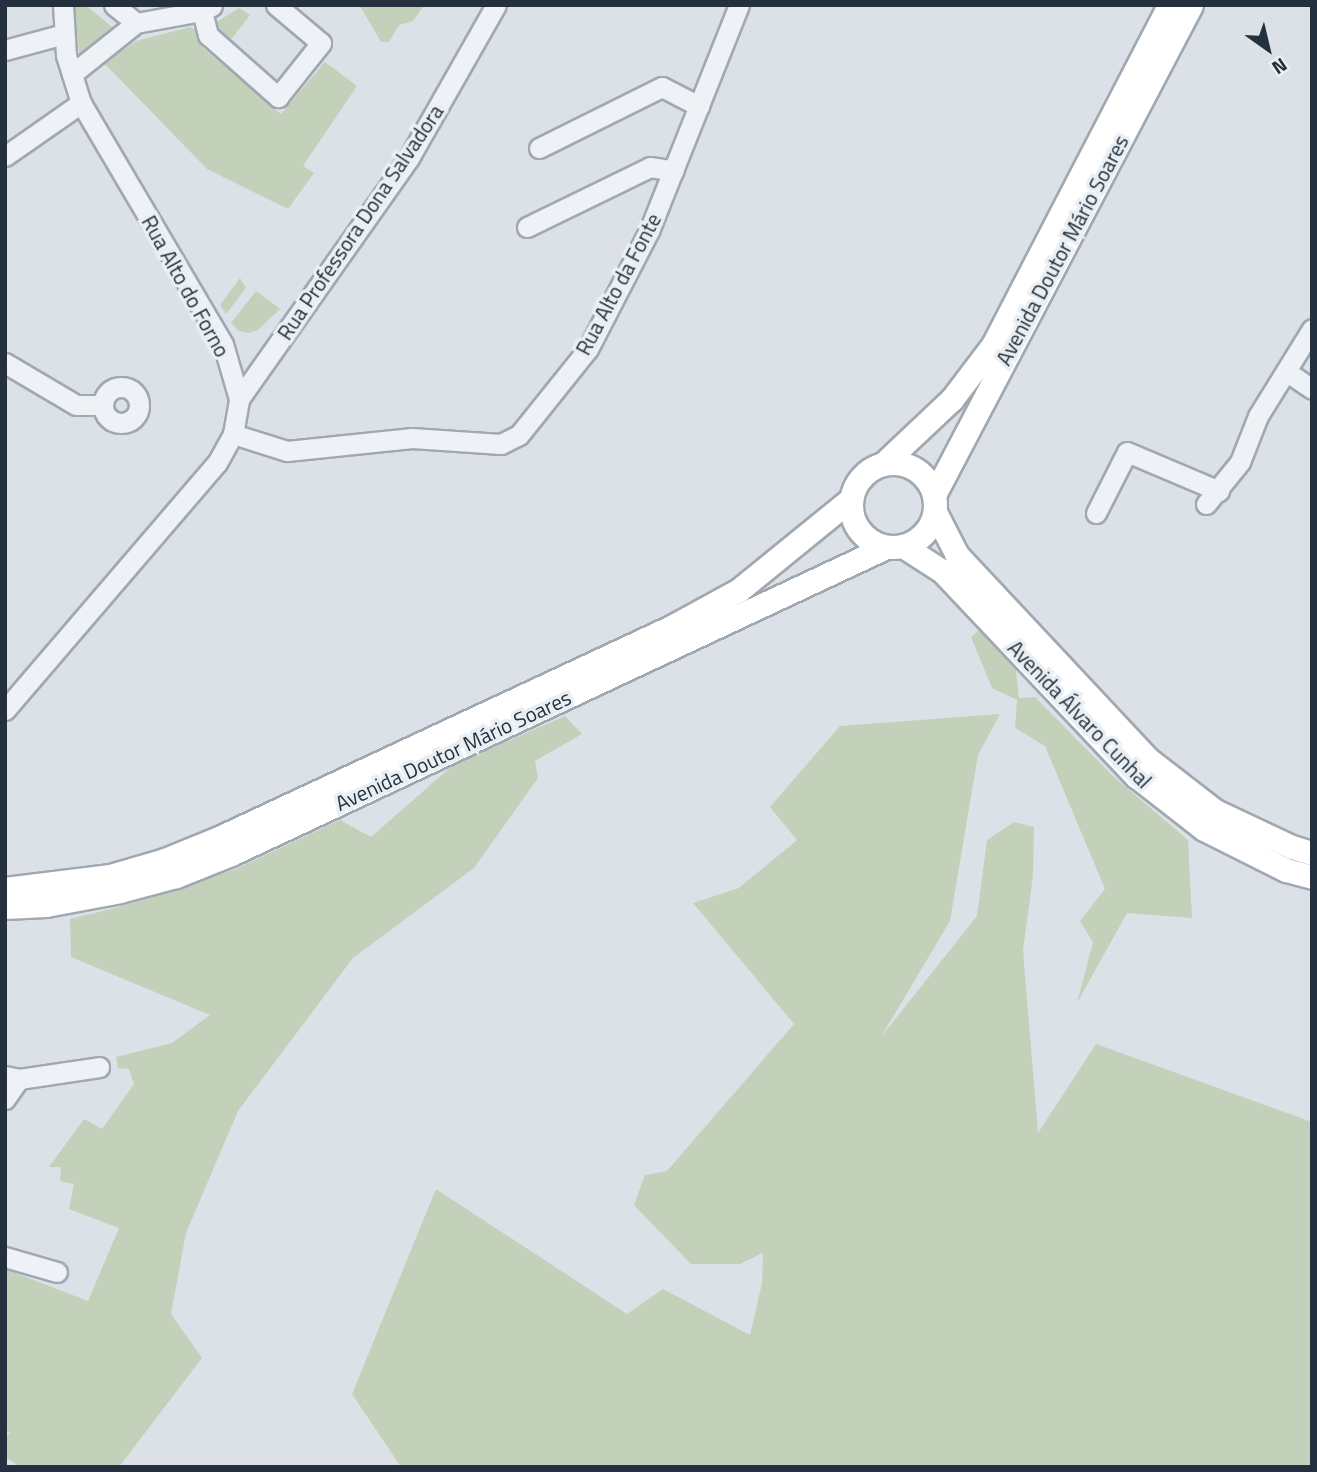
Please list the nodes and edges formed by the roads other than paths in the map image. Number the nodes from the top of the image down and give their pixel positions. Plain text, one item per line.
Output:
1 (63, 5) edge
2 (114, 5) edge
3 (276, 5) edge
4 (496, 5) edge
5 (739, 5) edge
6 (1169, 5) edge
7 (1191, 5) edge
8 (208, 8) edge
9 (136, 23) junction
10 (64, 34) junction
11 (5, 50) edge
12 (72, 74) junction
13 (81, 103) junction
14 (699, 106) junction
15 (539, 148) dead end
16 (5, 156) edge
17 (674, 171) junction
18 (527, 227) dead end
19 (1312, 329) edge
20 (5, 363) edge
21 (1287, 372) junction
22 (1312, 389) edge
23 (239, 399) junction
24 (103, 405) dead end
25 (233, 434) junction
26 (883, 464) junction
27 (851, 499) junction
28 (934, 503) junction
29 (1096, 513) dead end
30 (895, 547) junction
31 (5, 710) edge
32 (1312, 853) edge
33 (1312, 877) edge
34 (5, 890) edge
35 (5, 907) edge
36 (99, 1067) dead end
37 (12, 1078) edge
38 (5, 1099) edge
39 (5, 1257) edge
40 (57, 1272) dead end

1 - 10 street, Rua Alto do Forno
2 - 9 street
3 - 8 street
4 - 23 street, Rua Professora Dona Salvadora
5 - 14 street, Rua Alto da Fonte
6 - 26 main road, Avenida Doutor Mário Soares
7 - 28 main road, Avenida Doutor Mário Soares
8 - 9 street
9 - 12 street
10 - 11 street
10 - 12 street, Rua Alto do Forno
12 - 13 street, Rua Alto do Forno
13 - 16 street
13 - 23 street, Rua Alto do Forno
14 - 15 street
14 - 17 street, Rua Alto da Fonte
17 - 18 street
17 - 25 street, Rua Alto da Fonte
19 - 21 street
20 - 24 street
21 - 22 street
21 - 29 street
23 - 25 street, Rua Alto do Forno
25 - 31 street, Rua Alto do Forno
26 - 27 main road
26 - 28 main road
27 - 30 main road
27 - 34 main road, Avenida Doutor Mário Soares
28 - 30 main road
28 - 32 main road, Avenida Álvaro Cunhal
30 - 33 main road, Avenida Álvaro Cunhal
30 - 35 main road, Avenida Doutor Mário Soares
36 - 37 street
37 - 38 street
39 - 40 street

